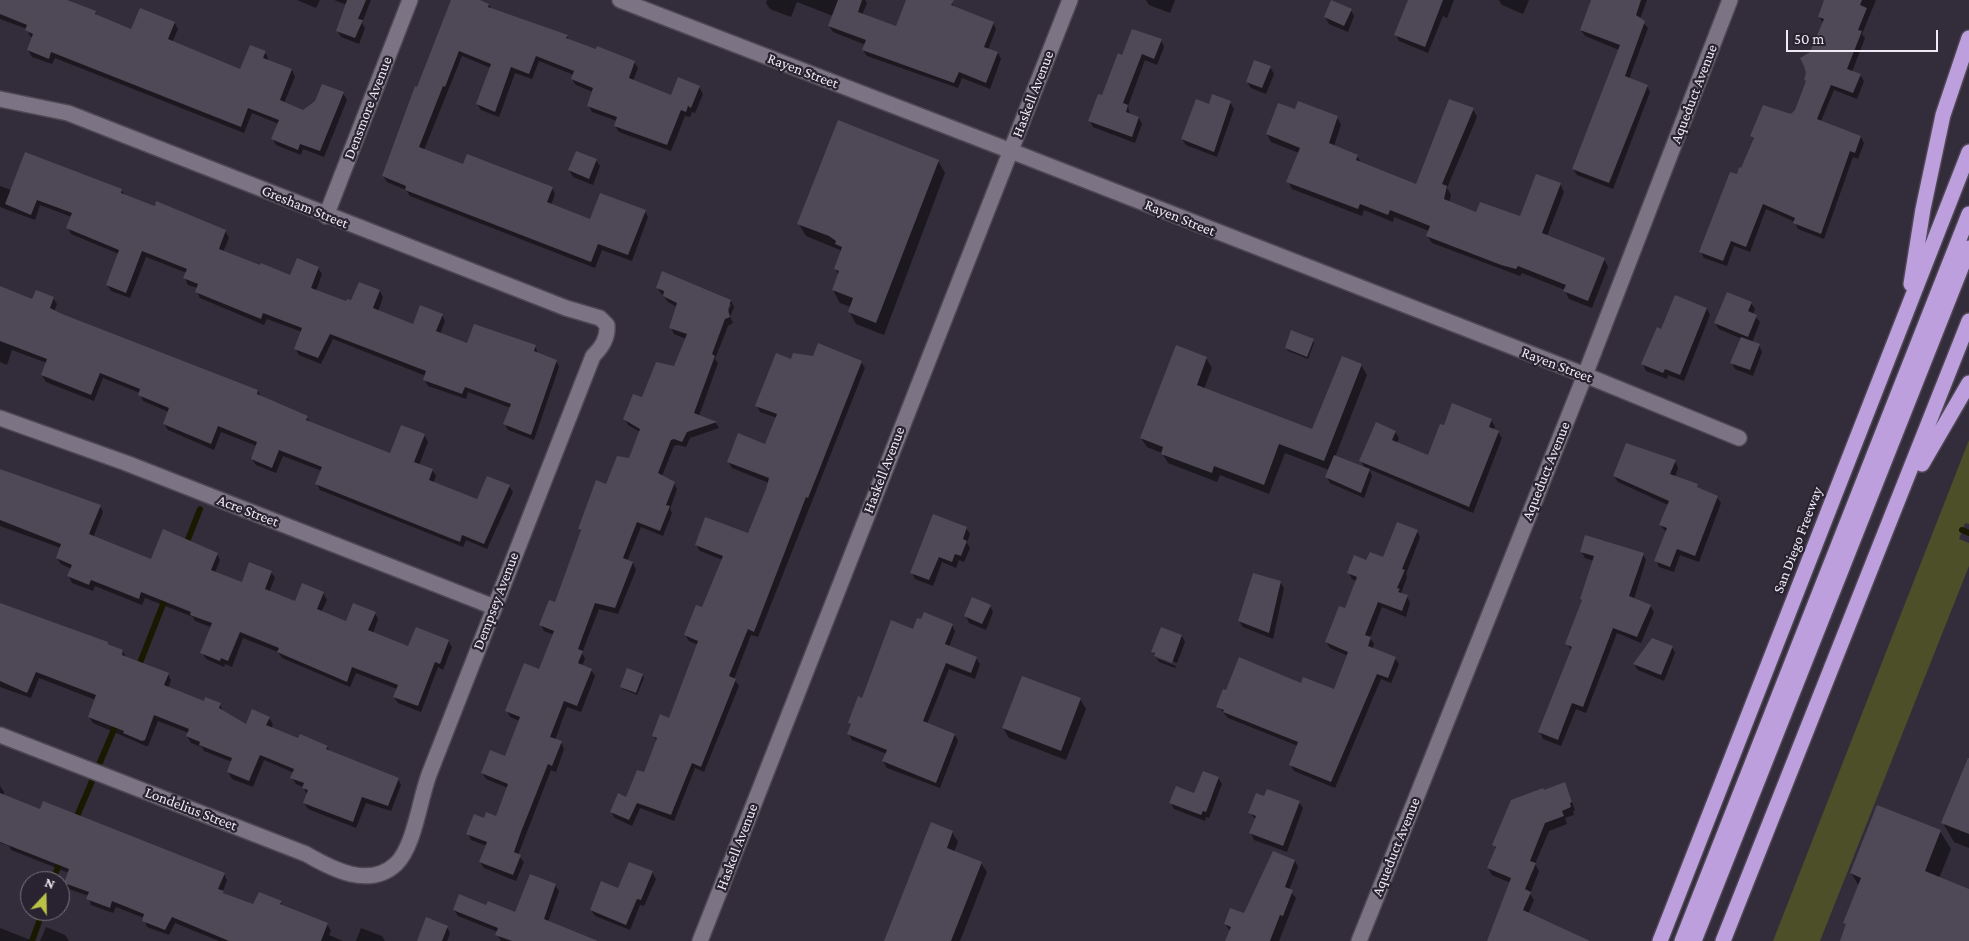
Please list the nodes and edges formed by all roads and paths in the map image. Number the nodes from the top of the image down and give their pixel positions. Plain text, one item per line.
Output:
1 (410, 0) edge
2 (620, 0) edge
3 (1070, 0) edge
4 (1730, 0) edge
5 (1969, 38) edge
6 (0, 99) edge
7 (1011, 151) junction
8 (1969, 152) edge
9 (1969, 214) edge
10 (326, 216) junction
11 (1969, 248) edge
12 (1906, 312) junction
13 (1969, 321) edge
14 (607, 325) joint
15 (1585, 375) junction
16 (1969, 383) edge
17 (0, 418) edge
18 (1739, 438) dead end
19 (1898, 504) junction
20 (494, 607) junction
21 (0, 735) edge
22 (382, 873) joint
23 (700, 941) edge
24 (1359, 941) edge
25 (1660, 941) edge
26 (1682, 941) edge
27 (1694, 941) edge
28 (1723, 941) edge

1 - 10 street, Densmore Avenue
2 - 7 street, Rayen Street
3 - 7 street, Haskell Avenue
4 - 15 street, Aqueduct Avenue
5 - 12 highway
6 - 10 street, Gresham Street
7 - 15 street, Rayen Street
7 - 23 street, Haskell Avenue
8 - 12 highway, San Diego Freeway
9 - 26 highway
10 - 14 street, Gresham Street
11 - 27 highway
12 - 25 highway, San Diego Freeway
13 - 19 highway
14 - 20 street, Dempsey Avenue
15 - 18 street, Rayen Street
15 - 24 street, Aqueduct Avenue
16 - 19 highway
17 - 20 street, Acre Street
19 - 28 highway
20 - 22 street, Dempsey Avenue
21 - 22 street, Londelius Street

